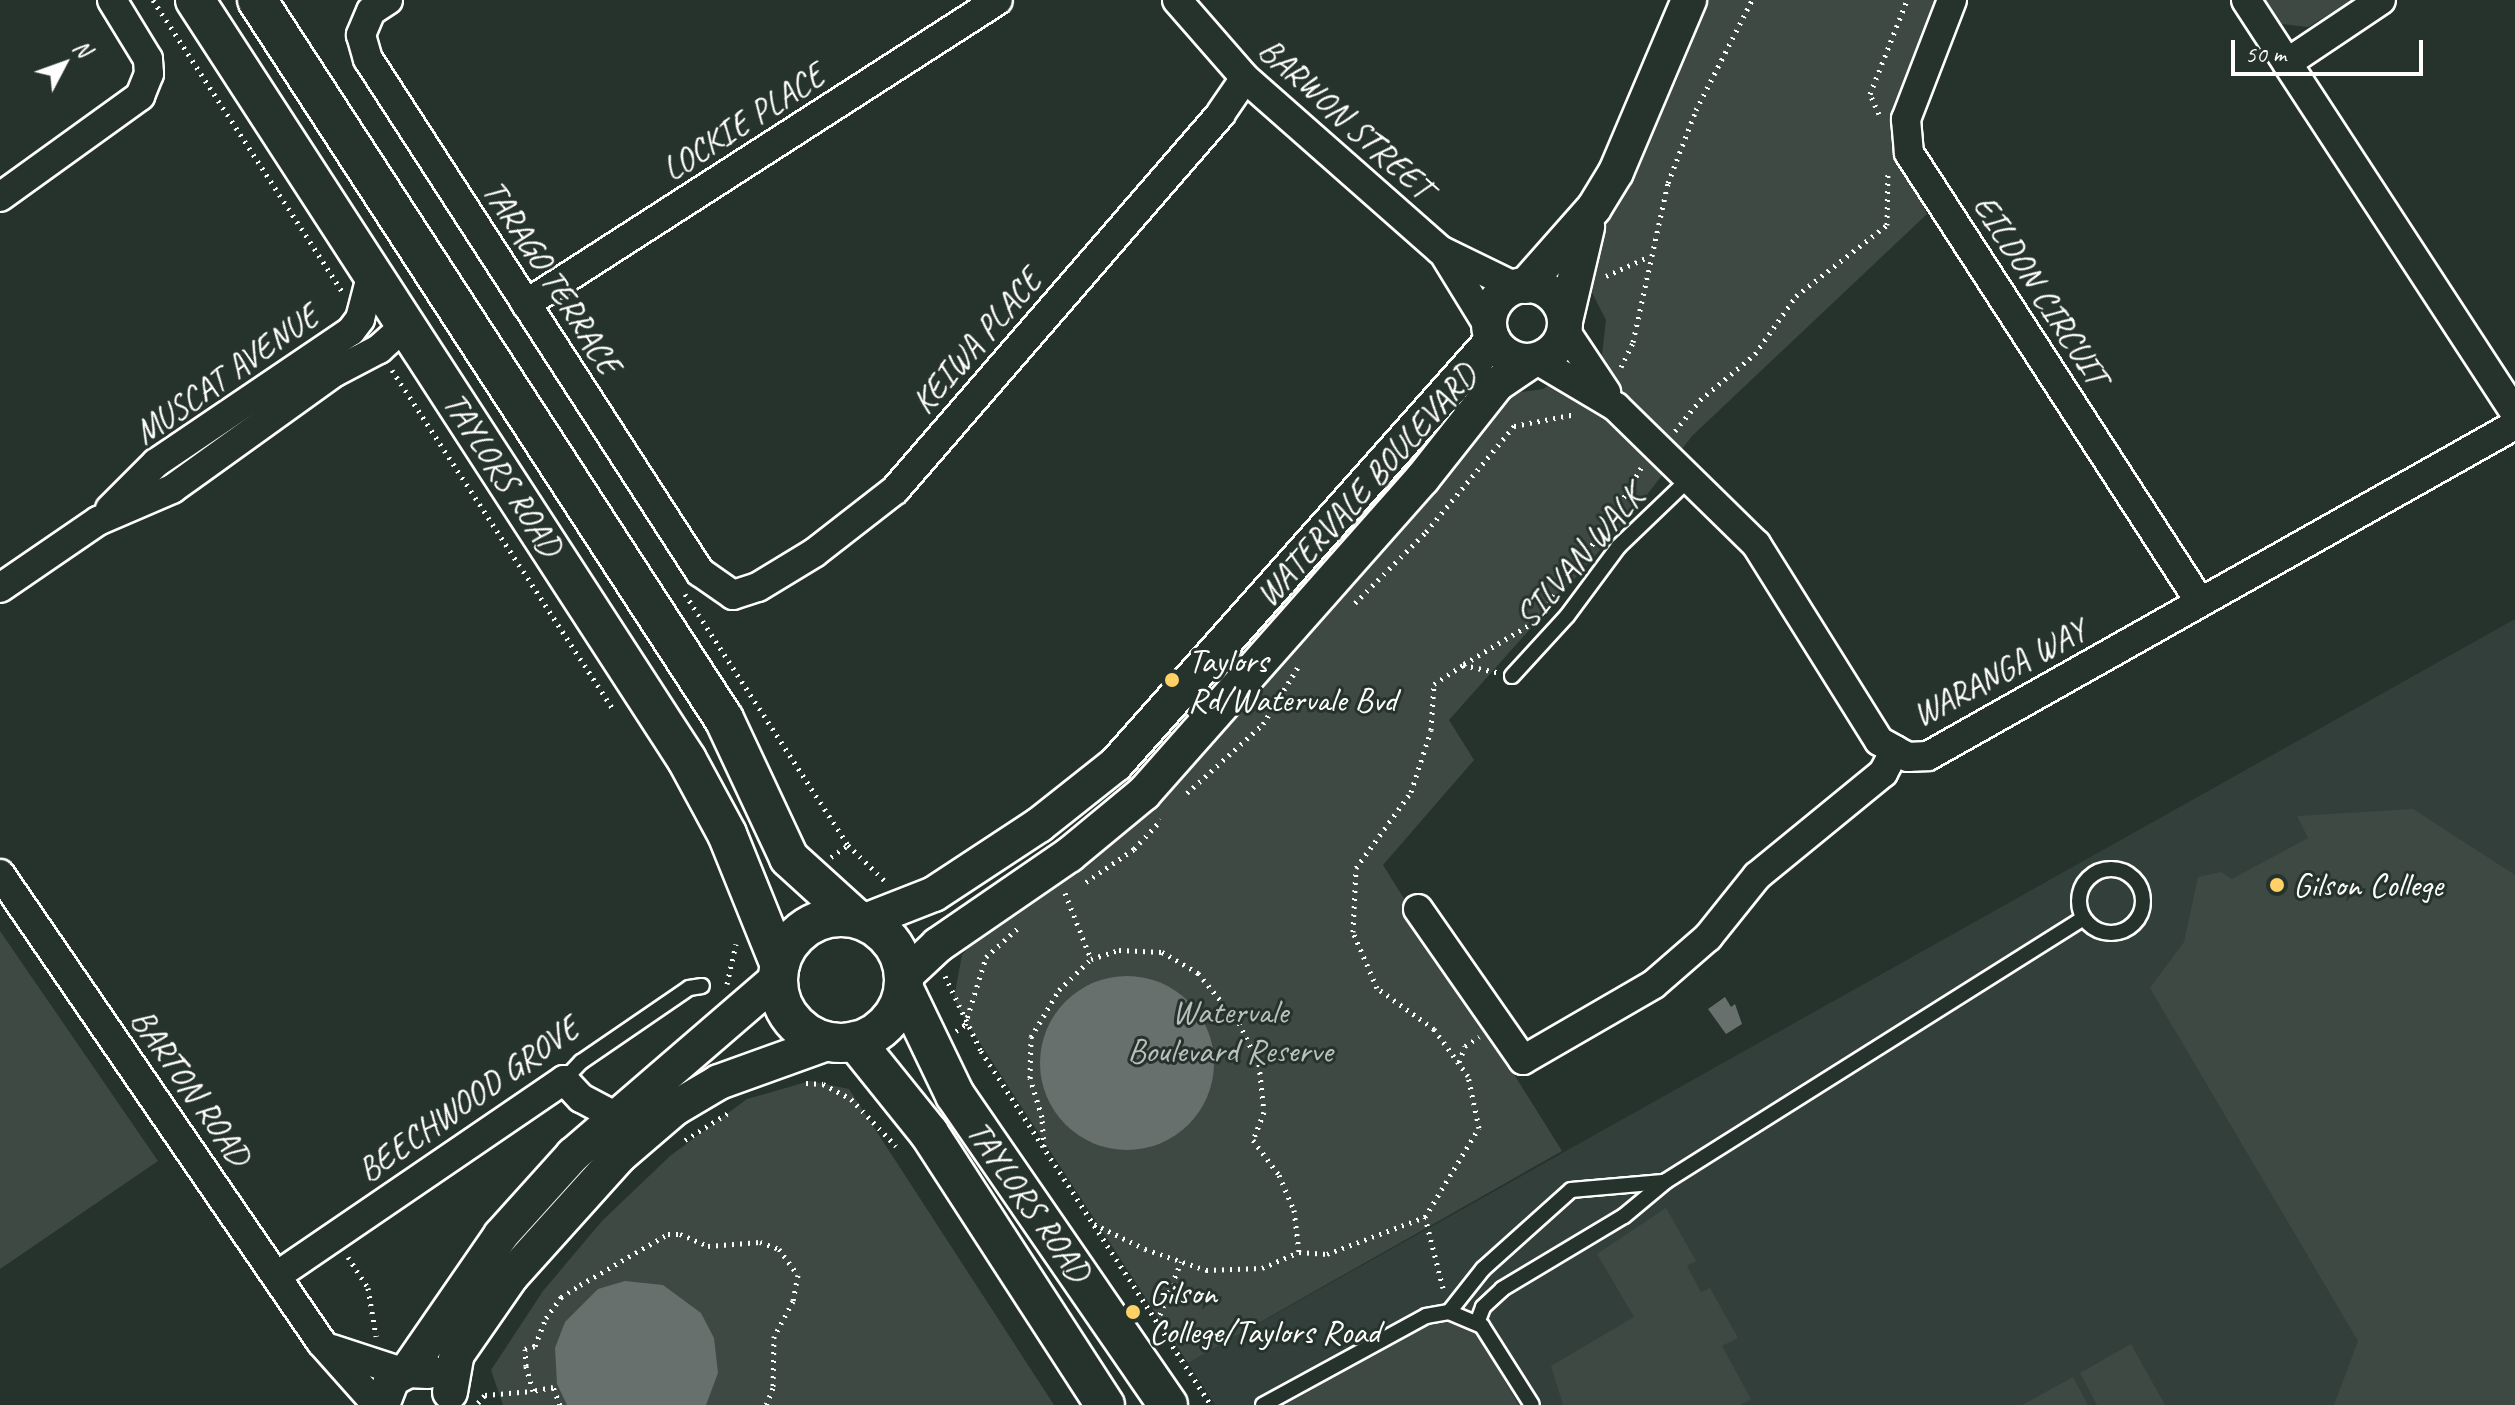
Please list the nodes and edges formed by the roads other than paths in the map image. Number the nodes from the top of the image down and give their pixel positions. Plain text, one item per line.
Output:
1 (112, 0) edge
2 (195, 0) edge
3 (257, 0) edge
4 (388, 0) edge
5 (998, 0) edge
6 (1177, 0) edge
7 (1689, 0) edge
8 (1952, 0) edge
9 (2246, 0) edge
10 (2381, 0) edge
11 (2287, 63) junction
12 (1245, 78) junction
13 (0, 197) edge
14 (394, 208) junction
15 (1594, 208) junction
16 (1440, 250) junction
17 (372, 273) junction
18 (1520, 286) junction
19 (526, 304) junction
20 (1564, 325) junction
21 (1491, 333) junction
22 (393, 337) junction
23 (1534, 360) junction
24 (1606, 397) junction
25 (2515, 413) edge
26 (2515, 425) edge
27 (1691, 477) junction
28 (98, 521) junction
29 (0, 588) edge
30 (720, 589) joint
31 (2200, 602) junction
32 (1512, 676) dead end
33 (1895, 750) junction
34 (0, 874) edge
35 (1418, 909) dead end
36 (2083, 918) junction
37 (860, 920) junction
38 (779, 971) junction
39 (904, 983) junction
40 (702, 986) dead end
41 (842, 1042) junction
42 (564, 1080) junction
43 (615, 1116) junction
44 (1666, 1181) junction
45 (278, 1275) junction
46 (1449, 1312) junction
47 (1477, 1323) junction
48 (321, 1342) junction
49 (394, 1369) junction
50 (465, 1398) edge
51 (379, 1405) edge
52 (1105, 1405) edge
53 (1168, 1405) edge
54 (1263, 1405) edge
55 (1532, 1405) edge

1 - 13 street
2 - 17 main road, TAYLORS ROAD
3 - 14 main road, TAYLORS ROAD
4 - 19 street, TARAGO TERRACE
5 - 19 street, LOCKIE PLACE
6 - 12 street, BARWON STREET
7 - 15 street
8 - 31 street, EILDON CIRCUIT
9 - 11 street
10 - 11 street
11 - 25 street
12 - 16 street, BARWON STREET
12 - 30 street, KEIWA PLACE
14 - 22 main road
14 - 37 main road, TAYLORS ROAD
15 - 18 street
15 - 20 street
16 - 18 street, BARWON STREET
16 - 21 street, BARWON STREET
17 - 22 main road, TAYLORS ROAD
17 - 28 street, MUSCAT AVENUE
18 - 20 street
18 - 21 street
19 - 30 street, TARAGO TERRACE
20 - 23 street
20 - 24 street
21 - 23 street
21 - 37 street, WATERVALE BOULEVARD
22 - 28 street, MUSCAT AVENUE
22 - 38 main road, TAYLORS ROAD
23 - 24 street
23 - 39 street, WATERVALE BOULEVARD
24 - 27 street
26 - 31 street, WARANGA WAY
27 - 32 lane, SILVAN WALK
27 - 33 street
28 - 29 street, MUSCAT AVENUE
31 - 33 street, WARANGA WAY
33 - 35 street, WARANGA WAY
34 - 45 street, BARTON ROAD
36 - 36 lane
36 - 44 lane
37 - 38 main road
37 - 39 main road
38 - 41 main road
38 - 43 street
39 - 41 main road
39 - 53 main road, TAYLORS ROAD
40 - 42 lane, BEECHWOOD GROVE
41 - 50 street
41 - 52 main road, TAYLORS ROAD
42 - 43 street
42 - 45 street, BEECHWOOD GROVE
43 - 49 street
44 - 46 lane
44 - 47 lane
45 - 48 street, BARTON ROAD
46 - 47 lane
46 - 54 lane
47 - 55 lane
48 - 49 street, BARTON ROAD
48 - 51 street, BARTON ROAD
49 - 50 street
49 - 51 street

